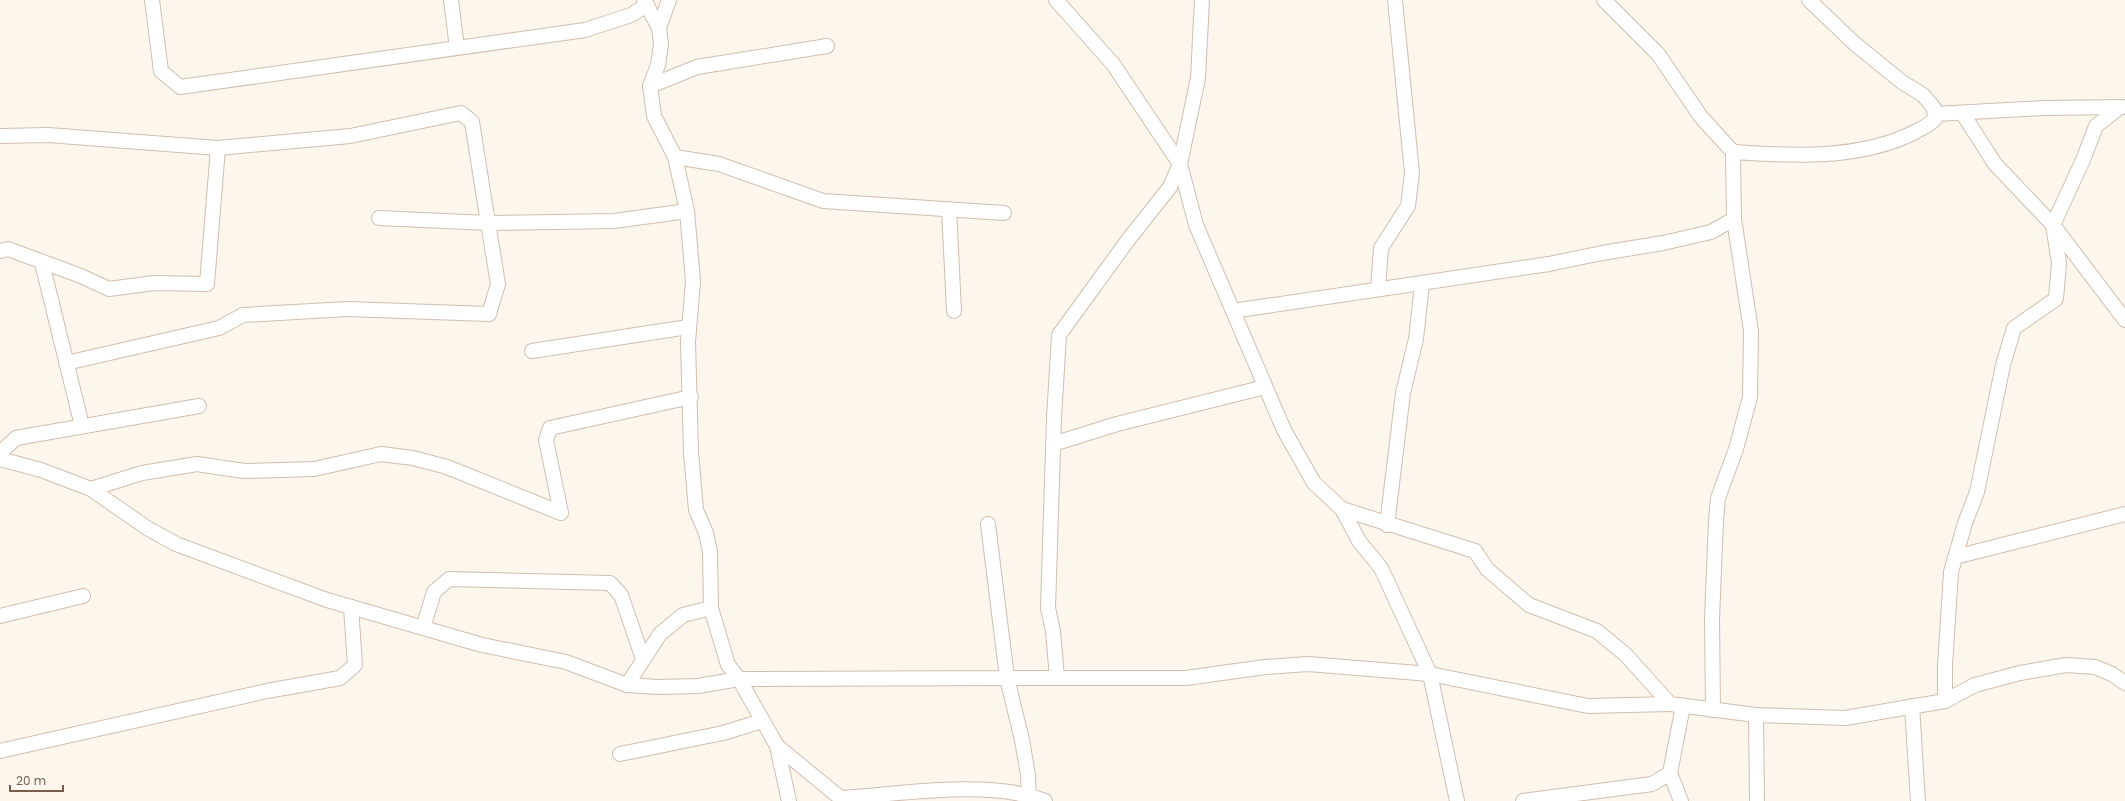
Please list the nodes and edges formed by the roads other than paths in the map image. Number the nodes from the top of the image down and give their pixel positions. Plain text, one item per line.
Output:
1 (152, 0) edge
2 (451, 0) edge
3 (668, 0) edge
4 (1056, 0) edge
5 (1202, 0) edge
6 (1395, 0) edge
7 (1604, 0) edge
8 (1809, 0) edge
9 (646, 3) edge
10 (659, 28) junction
11 (827, 46) dead end
12 (457, 48) junction
13 (650, 86) junction
14 (2122, 107) edge
15 (1935, 114) junction
16 (1963, 114) junction
17 (0, 136) edge
18 (218, 148) junction
19 (1733, 152) junction
20 (675, 157) junction
21 (1180, 164) junction
22 (949, 209) junction
23 (687, 211) junction
24 (1004, 213) dead end
25 (379, 218) dead end
26 (1734, 219) junction
27 (488, 223) junction
28 (2053, 225) junction
29 (0, 252) edge
30 (42, 263) junction
31 (1422, 284) junction
32 (1378, 289) junction
33 (954, 311) dead end
34 (1233, 311) junction
35 (2125, 320) edge
36 (688, 327) junction
37 (532, 352) dead end
38 (66, 363) junction
39 (1265, 387) junction
40 (691, 397) junction
41 (199, 406) dead end
42 (82, 426) junction
43 (1053, 444) junction
44 (0, 452) edge
45 (0, 459) edge
46 (91, 489) junction
47 (1342, 509) junction
48 (2125, 514) edge
49 (988, 524) dead end
50 (1387, 525) junction
51 (1955, 557) junction
52 (83, 596) dead end
53 (351, 607) junction
54 (711, 608) junction
55 (0, 616) edge
56 (424, 628) junction
57 (643, 659) junction
58 (1430, 674) junction
59 (739, 678) junction
60 (1006, 678) junction
61 (1057, 678) junction
62 (2125, 683) edge
63 (627, 685) junction
64 (1945, 701) junction
65 (1676, 705) junction
66 (1912, 706) junction
67 (1713, 710) junction
68 (1756, 714) junction
69 (762, 721) junction
70 (777, 746) junction
71 (0, 751) edge
72 (620, 754) dead end
73 (1670, 773) junction
74 (1028, 798) edge
75 (785, 799) edge
76 (843, 799) edge
77 (1045, 801) edge
78 (1457, 801) edge
79 (1523, 801) edge
80 (1681, 801) edge
81 (1758, 801) edge
82 (1918, 801) edge

1 - 12 street
2 - 12 street
3 - 10 street
4 - 21 street
5 - 21 street
6 - 32 street
7 - 19 street
8 - 15 street
9 - 10 street
9 - 12 street
10 - 13 street
11 - 13 street
13 - 20 street
14 - 16 street
14 - 28 street
15 - 16 street
15 - 19 street
16 - 28 street
17 - 18 street
18 - 27 street
18 - 30 street
19 - 26 street
20 - 22 street
20 - 23 street
21 - 34 street
21 - 43 street
22 - 24 street
22 - 33 street
23 - 27 street
23 - 36 street
25 - 27 street
26 - 31 street
26 - 67 street
27 - 38 street
28 - 35 street
28 - 51 street
29 - 30 street
30 - 38 street
31 - 32 street
31 - 50 street
32 - 34 street
34 - 39 street
36 - 37 street
36 - 40 street
38 - 42 street
39 - 43 street
39 - 47 street
40 - 46 street
40 - 54 street
41 - 42 street
42 - 44 street
43 - 61 street
45 - 46 street
46 - 53 street
47 - 50 street
47 - 58 street
48 - 51 street
49 - 60 street
50 - 65 street
51 - 64 street
52 - 55 street
53 - 56 street
53 - 71 street
54 - 57 street
54 - 59 street
56 - 57 street
56 - 63 street
57 - 63 street
58 - 61 street
58 - 65 street
58 - 78 street
59 - 60 street
59 - 63 street
59 - 69 street
60 - 61 street
60 - 74 street
62 - 64 street
64 - 66 street
65 - 67 street
65 - 73 street
66 - 68 street
66 - 82 street
67 - 68 street
68 - 81 street
69 - 70 street
69 - 72 street
70 - 75 street
70 - 76 street
73 - 79 street
73 - 80 street
74 - 76 street
74 - 77 street

